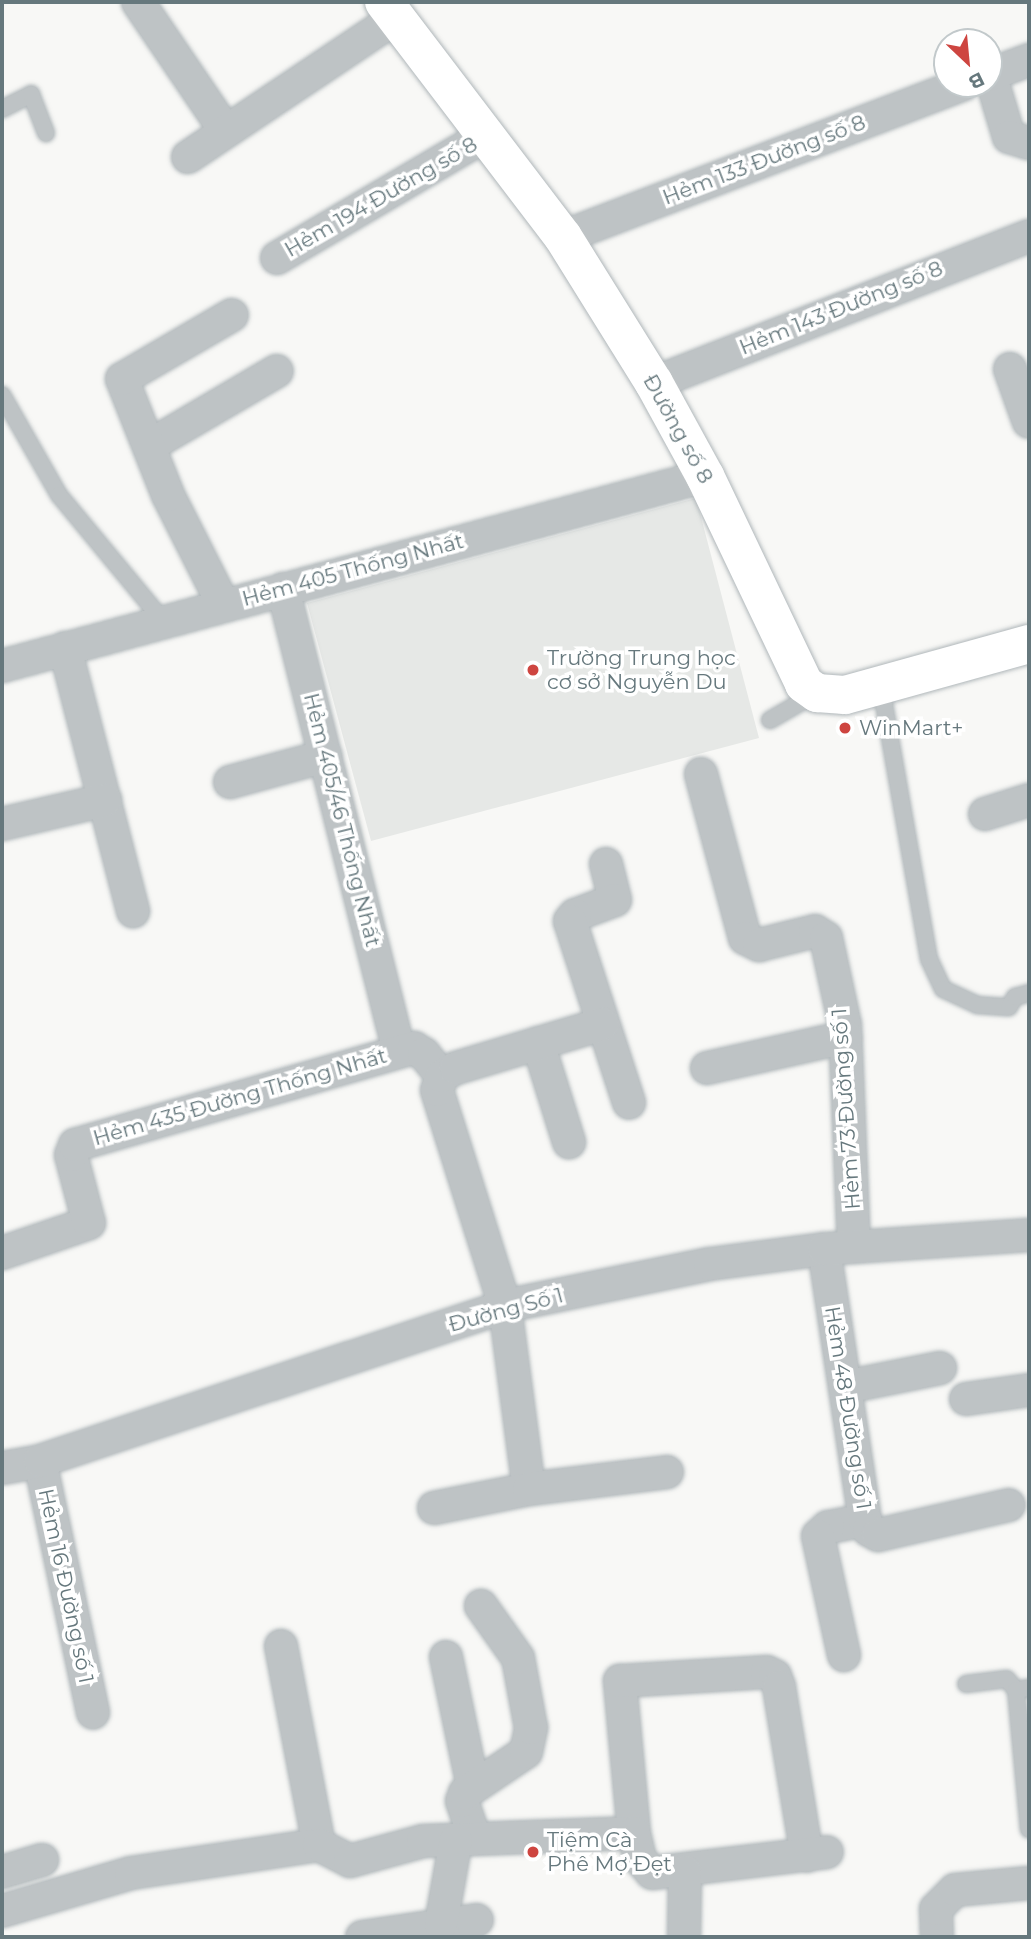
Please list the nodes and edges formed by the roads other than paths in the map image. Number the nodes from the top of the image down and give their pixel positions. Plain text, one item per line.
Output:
1 (138, 2) edge
2 (390, 10) edge
3 (1029, 60) edge
4 (1003, 70) edge
5 (933, 96) edge
6 (990, 98) edge
7 (2, 109) edge
8 (225, 130) junction
9 (46, 133) dead end
10 (486, 135) junction
11 (1029, 143) edge
12 (188, 157) dead end
13 (1029, 236) edge
14 (563, 237) junction
15 (277, 258) dead end
16 (232, 315) dead end
17 (1010, 369) dead end
18 (278, 371) dead end
19 (654, 383) junction
20 (2, 395) edge
21 (1029, 422) edge
22 (149, 446) junction
23 (705, 476) junction
24 (283, 589) junction
25 (223, 604) junction
26 (164, 622) junction
27 (1029, 644) edge
28 (65, 648) junction
29 (2, 666) edge
30 (881, 687) junction
31 (817, 693) junction
32 (770, 720) dead end
33 (326, 756) junction
34 (701, 774) dead end
35 (230, 782) dead end
36 (105, 800) junction
37 (1029, 800) edge
38 (985, 814) dead end
39 (2, 824) edge
40 (606, 864) dead end
41 (133, 911) dead end
42 (1029, 993) edge
43 (603, 1024) junction
44 (846, 1037) junction
45 (538, 1043) junction
46 (399, 1051) junction
47 (707, 1068) dead end
48 (442, 1076) junction
49 (629, 1104) dead end
50 (569, 1142) dead end
51 (1029, 1234) edge
52 (839, 1248) junction
53 (2, 1253) edge
54 (505, 1306) junction
55 (940, 1368) dead end
56 (845, 1387) junction
57 (1029, 1390) edge
58 (966, 1399) dead end
59 (40, 1461) junction
60 (2, 1468) edge
61 (667, 1472) dead end
62 (529, 1489) junction
63 (1009, 1504) dead end
64 (434, 1508) dead end
65 (865, 1520) junction
66 (481, 1606) dead end
67 (281, 1646) dead end
68 (844, 1655) dead end
69 (446, 1657) dead end
70 (966, 1684) dead end
71 (1023, 1689) edge
72 (93, 1712) dead end
73 (1026, 1758) edge
74 (473, 1786) junction
75 (1029, 1829) edge
76 (634, 1833) junction
77 (465, 1839) junction
78 (319, 1845) junction
79 (42, 1860) dead end
80 (2, 1872) edge
81 (685, 1872) junction
82 (1029, 1883) edge
83 (3, 1906) edge
84 (477, 1920) dead end
85 (443, 1931) edge
86 (362, 1937) edge
87 (684, 1937) edge
88 (937, 1937) edge

1 - 8 street
2 - 8 street
2 - 10 street, Đường số 8
3 - 4 street, Hẻm 133 Đường số 8
5 - 14 street, Hẻm 133 Đường số 8
6 - 11 street
7 - 9 lane
8 - 12 street
10 - 14 street, Đường số 8
10 - 15 street, Hẻm 194 Đường số 8
13 - 19 street, Hẻm 143 Đường số 8
14 - 19 street, Đường số 8
16 - 22 street
17 - 21 street
18 - 22 street
19 - 23 street, Đường số 8
20 - 26 lane
22 - 25 street
23 - 24 street, Hẻm 405 Thống Nhất
23 - 31 street, Đường số 8
24 - 25 street, Hẻm 405 Thống Nhất
24 - 33 street, Hẻm 405/46 Thống Nhất
25 - 26 street, Hẻm 405 Thống Nhất
26 - 28 street, Hẻm 405 Thống Nhất
27 - 30 street
28 - 29 street, Hẻm 405 Thống Nhất
28 - 36 street
30 - 31 street
30 - 42 lane
31 - 32 lane
33 - 35 street
33 - 46 street, Hẻm 405/46 Thống Nhất
34 - 44 street, Hẻm 73 Đường số 1
36 - 39 street
36 - 41 street
37 - 38 street
40 - 43 street
43 - 45 street
43 - 49 street
44 - 47 street
44 - 52 street, Hẻm 73 Đường số 1
45 - 48 street
45 - 50 street
46 - 48 street, Hẻm 435 Đường Thống Nhất
46 - 53 street, Hẻm 435 Đường Thống Nhất
48 - 54 street
51 - 52 street, Đường Số 1
52 - 54 street, Đường Số 1
52 - 56 street, Hẻm 48 Đường số 1
54 - 59 street, Đường Số 1
54 - 62 street
55 - 56 street
56 - 65 street, Hẻm 48 Đường số 1
57 - 58 street
59 - 60 street, Đường Số 1
59 - 72 street, Hẻm 16 Đường số 1
61 - 62 street
62 - 64 street
63 - 65 street
65 - 68 street, Hẻm 48 Đường số 1
66 - 74 street
67 - 78 street
69 - 74 street
70 - 71 lane
71 - 73 lane
73 - 75 lane
74 - 77 street
76 - 77 street
76 - 81 street
76 - 81 street
77 - 78 street
77 - 85 street
78 - 83 street
79 - 80 street
81 - 87 street
82 - 88 street
84 - 85 street
85 - 86 street

